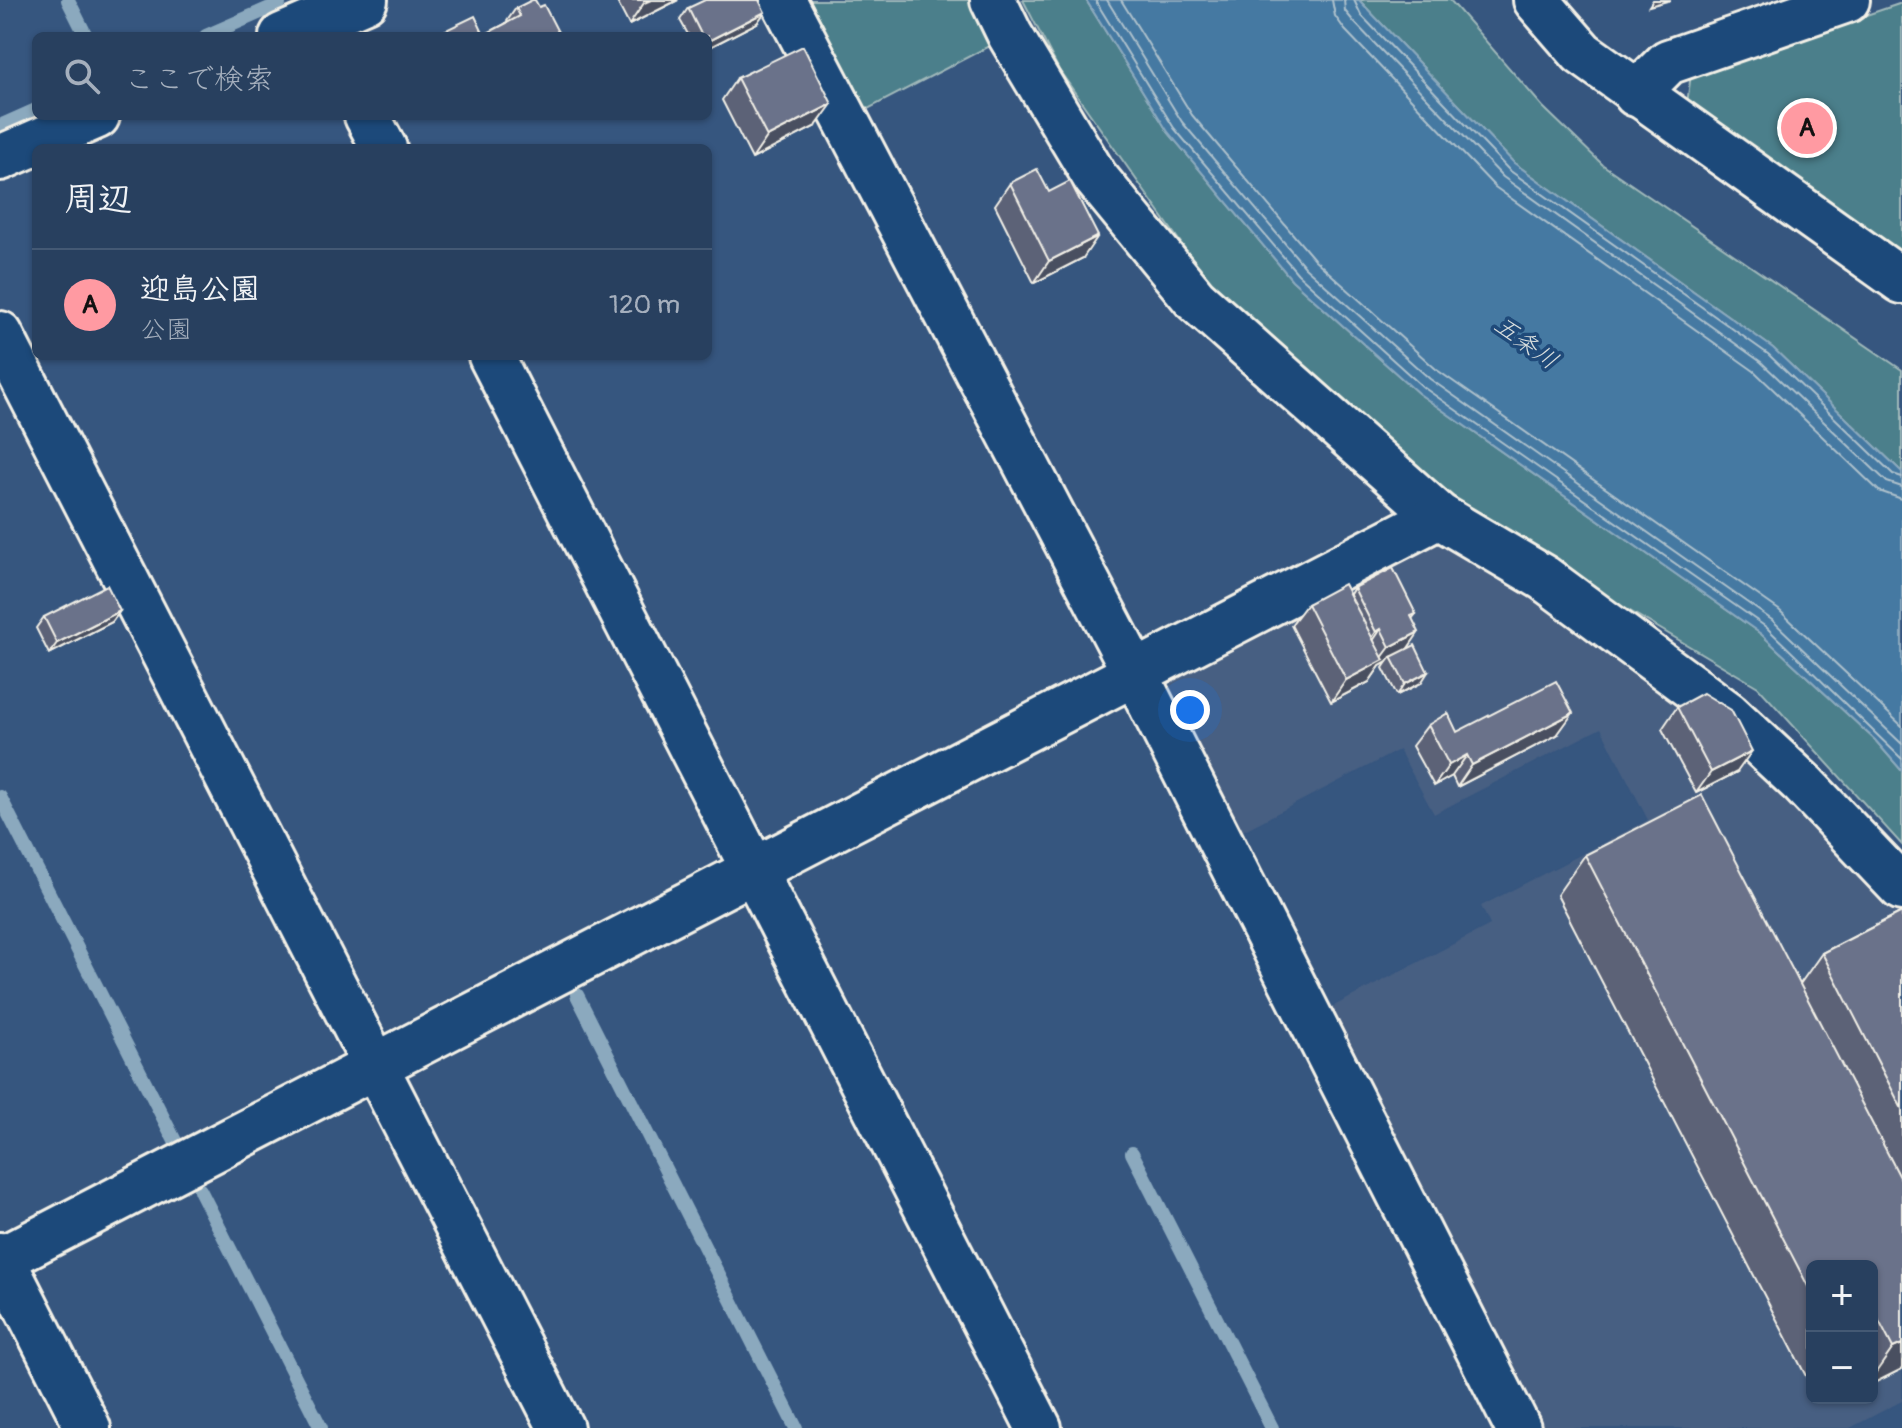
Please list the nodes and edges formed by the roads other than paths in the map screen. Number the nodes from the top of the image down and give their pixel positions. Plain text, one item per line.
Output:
1 (365, 0) edge
2 (783, 0) edge
3 (993, 0) edge
4 (1536, 0) edge
5 (1847, 0) edge
6 (1751, 16) edge
7 (308, 23) edge
8 (1636, 94) junction
9 (88, 120) edge
10 (369, 120) edge
11 (32, 144) edge
12 (32, 144) edge
13 (382, 144) edge
14 (0, 158) edge
15 (1902, 281) edge
16 (0, 334) edge
17 (493, 360) edge
18 (1439, 516) junction
19 (1135, 673) junction
20 (754, 870) junction
21 (1902, 888) edge
22 (376, 1066) junction
23 (1, 1258) edge
24 (88, 1428) edge
25 (561, 1428) edge
26 (1039, 1428) edge
27 (1518, 1428) edge

1 - 7 street
2 - 19 street
3 - 18 street
4 - 8 street
5 - 6 street
6 - 8 street
8 - 15 street
9 - 11 street
10 - 13 street
12 - 14 street
16 - 22 street
17 - 20 street
18 - 19 street
18 - 21 street
19 - 20 street
19 - 27 street
20 - 22 street
20 - 26 street
22 - 23 street
22 - 25 street
23 - 24 street

